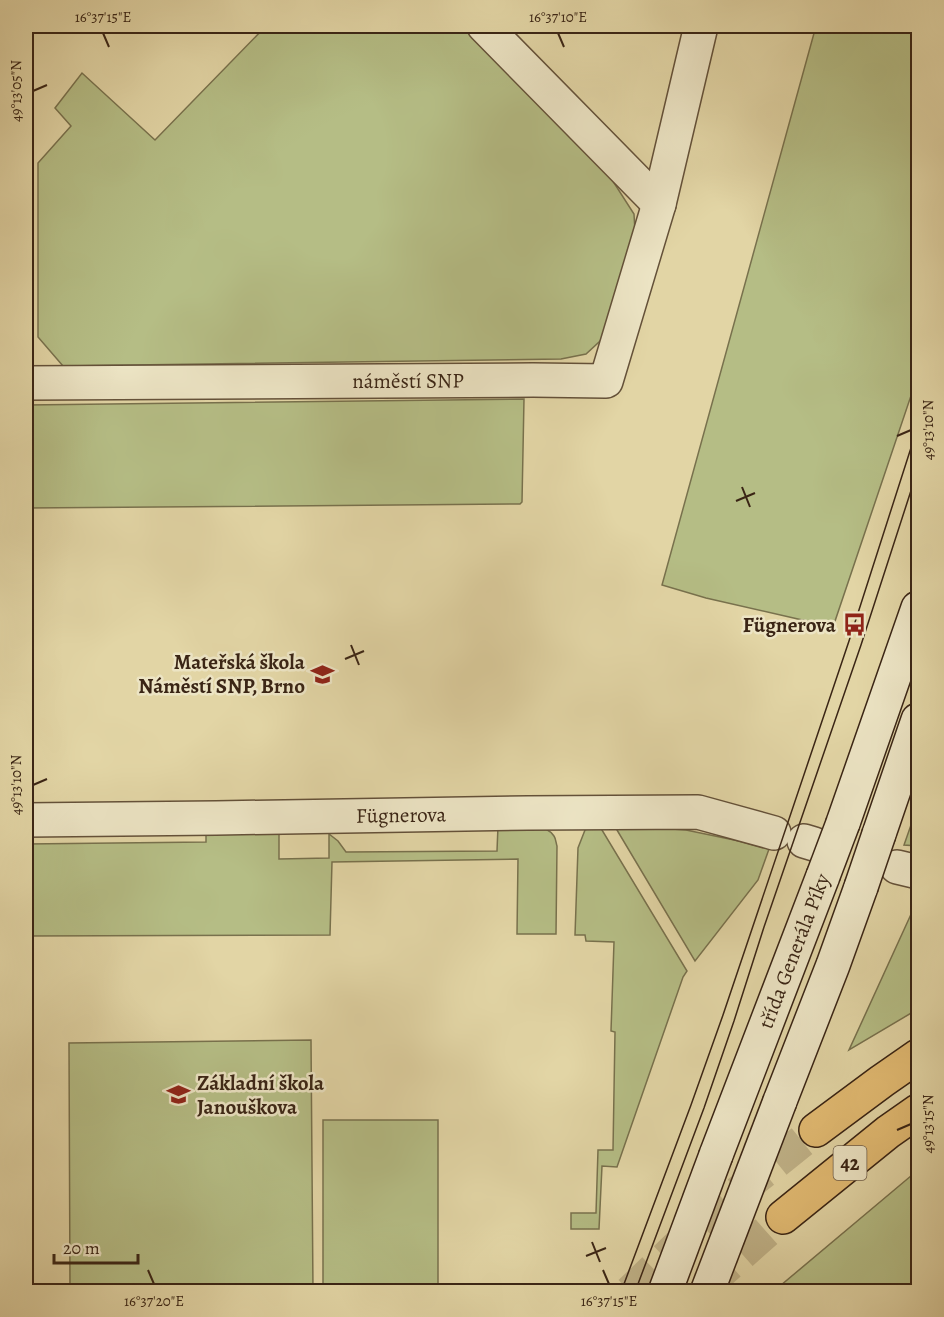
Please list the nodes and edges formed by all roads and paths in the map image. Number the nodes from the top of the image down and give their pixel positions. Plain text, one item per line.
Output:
1 (484, 26) edge
2 (701, 26) edge
3 (660, 204) junction
4 (26, 383) edge
5 (918, 608) edge
6 (918, 720) edge
7 (26, 820) edge
8 (798, 839) dead end
9 (918, 1056) edge
10 (918, 1111) edge
11 (816, 1130) tunnel mouth
12 (783, 1216) tunnel mouth
13 (665, 1292) edge
14 (707, 1292) edge

1 - 3 street
2 - 3 street, náměstí SNP
3 - 4 street, náměstí SNP
5 - 13 street, třída Generála Píky, bridge
6 - 14 street, třída Generála Píky, bridge
7 - 8 street, Fügnerova
9 - 11 highway, 42
10 - 12 highway, 42

